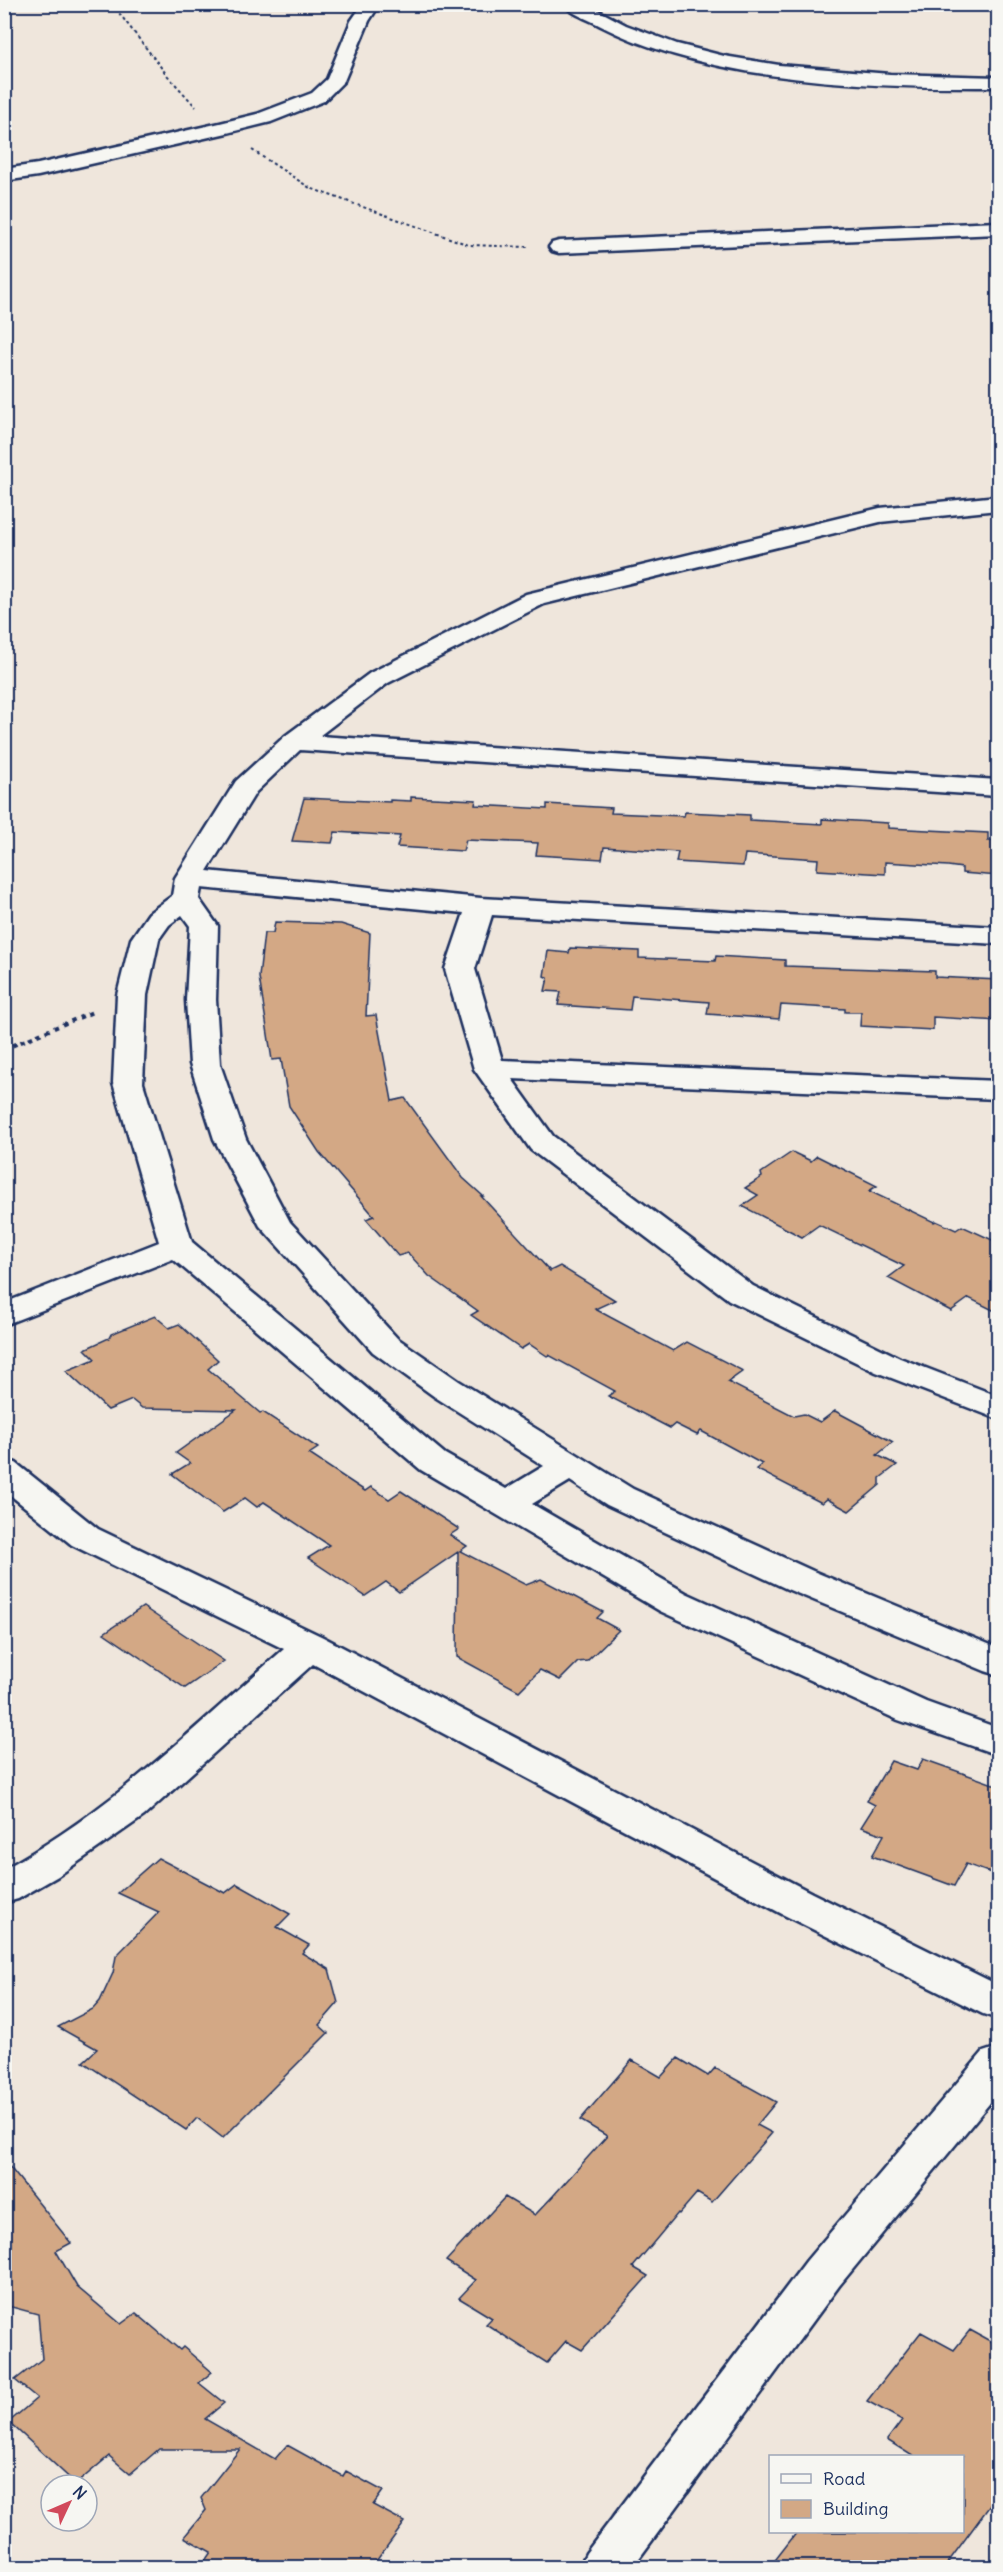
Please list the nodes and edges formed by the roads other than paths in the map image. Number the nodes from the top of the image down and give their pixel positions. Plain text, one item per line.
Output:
1 (372, 4) edge
2 (572, 4) edge
3 (999, 82) edge
4 (4, 175) edge
5 (999, 228) edge
6 (559, 247) road end
7 (999, 503) edge
8 (294, 742) junction
9 (999, 788) edge
10 (187, 888) junction
11 (481, 906) junction
12 (999, 935) edge
13 (489, 1069) junction
14 (999, 1090) edge
15 (177, 1246) junction
16 (4, 1315) edge
17 (999, 1408) edge
18 (571, 1465) junction
19 (4, 1470) edge
20 (507, 1504) junction
21 (310, 1646) junction
22 (999, 1662) edge
23 (999, 1742) edge
24 (4, 1888) edge
25 (999, 2003) edge
26 (999, 2064) edge
27 (603, 2568) edge

1 - 4 street
2 - 3 street
5 - 6 street
7 - 8 street
8 - 9 street
8 - 10 street
10 - 11 street
10 - 15 street
10 - 18 street
11 - 12 street
11 - 13 street
13 - 14 street
13 - 17 street
15 - 16 street
15 - 20 street
18 - 20 street
18 - 22 street
19 - 21 street
20 - 23 street
21 - 24 street
21 - 25 street
26 - 27 street

